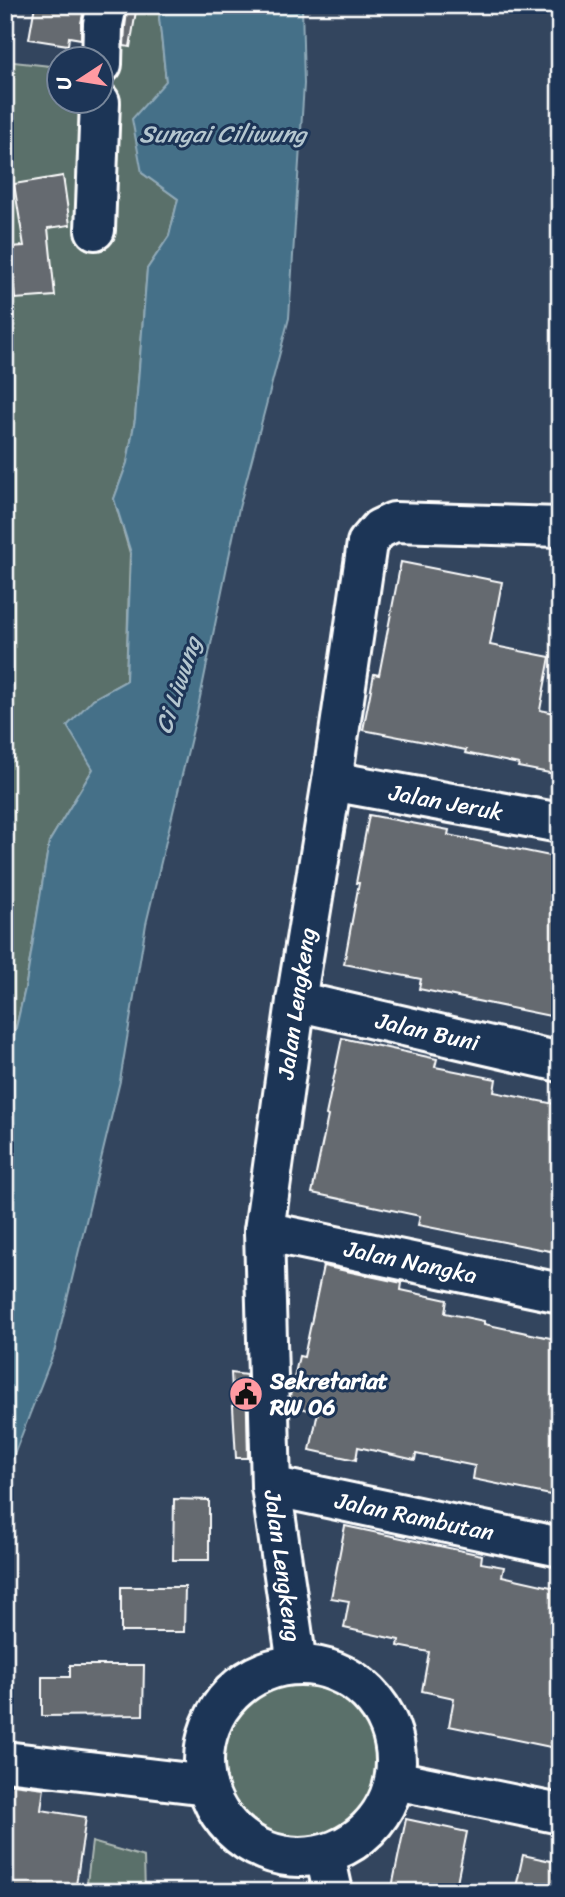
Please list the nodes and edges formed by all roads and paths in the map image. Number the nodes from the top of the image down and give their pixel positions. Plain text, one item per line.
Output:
1 (107, 5) edge
2 (102, 46) edge
3 (99, 116) edge
4 (95, 230) dead end
5 (560, 527) edge
6 (332, 781) junction
7 (560, 823) edge
8 (296, 1001) junction
9 (560, 1062) edge
10 (264, 1231) junction
11 (560, 1293) edge
12 (271, 1486) junction
13 (560, 1546) edge
14 (297, 1664) junction
15 (5, 1761) edge
16 (396, 1780) junction
17 (192, 1784) junction
18 (560, 1814) edge
19 (325, 1855) junction
20 (333, 1892) edge

1 - 2 street
3 - 4 street
5 - 6 street, Jalan Lengkeng
6 - 7 street, Jalan Jeruk
6 - 8 street, Jalan Lengkeng
8 - 9 street, Jalan Buni
8 - 10 street, Jalan Lengkeng
10 - 11 street, Jalan Nangka
10 - 12 street, Jalan Lengkeng
12 - 13 street, Jalan Rambutan
12 - 14 street, Jalan Lengkeng
14 - 16 street
14 - 17 street
15 - 17 street
16 - 18 street
16 - 19 street
17 - 19 street
19 - 20 street

